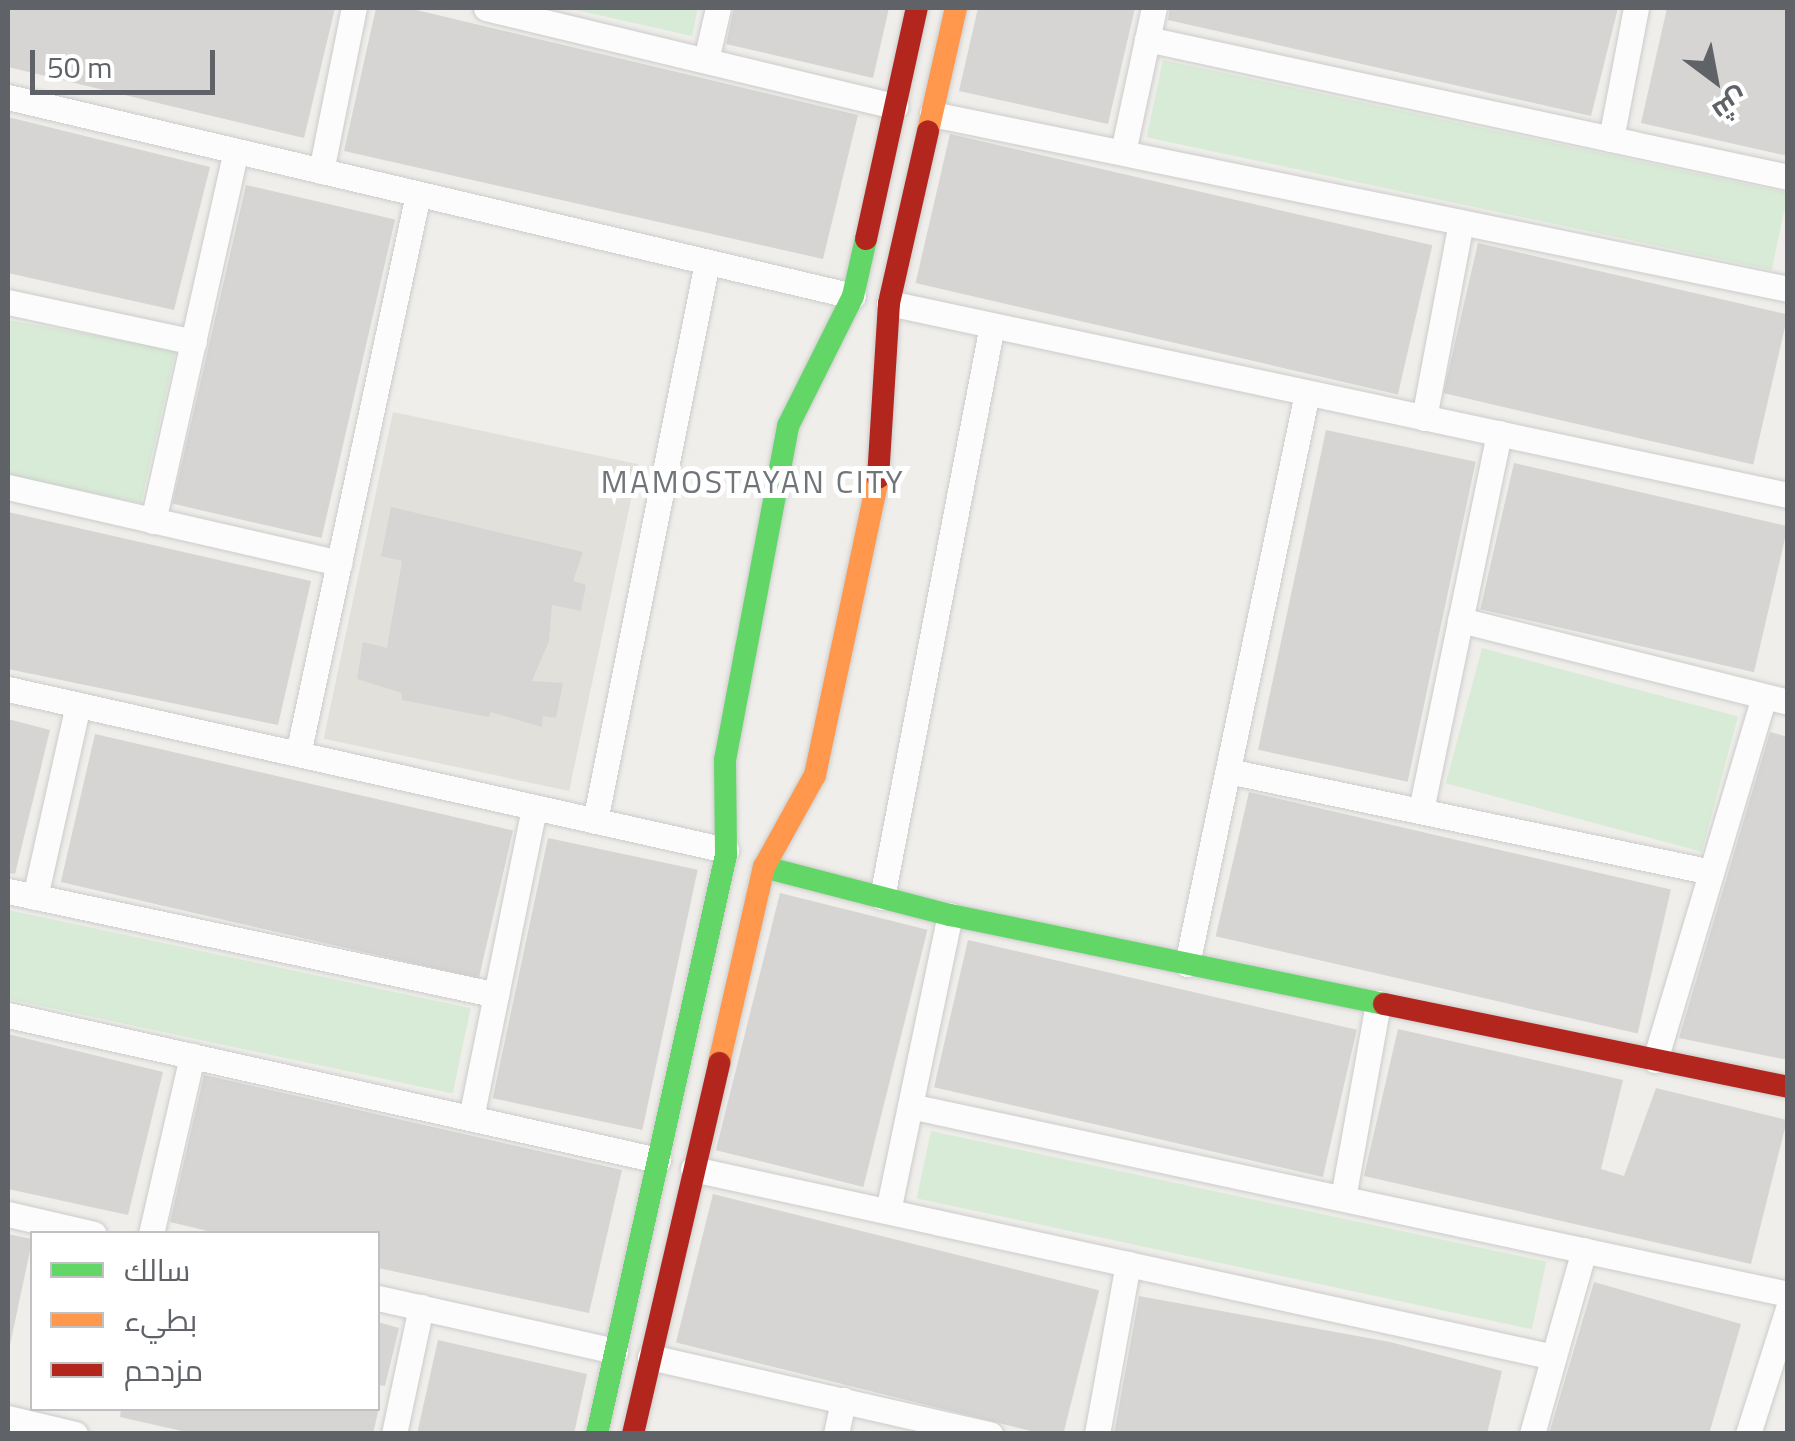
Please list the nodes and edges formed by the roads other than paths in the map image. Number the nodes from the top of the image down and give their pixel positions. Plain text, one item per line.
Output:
1 (354, 8) edge
2 (486, 8) edge
3 (718, 8) edge
4 (918, 8) edge
5 (956, 8) edge
6 (1154, 8) edge
7 (1636, 8) edge
8 (1147, 39) junction
9 (706, 60) junction
10 (8, 97) edge
11 (895, 106) junction
12 (932, 114) junction
13 (1611, 139) junction
14 (236, 151) junction
15 (1123, 152) junction
16 (321, 171) junction
17 (1788, 177) edge
18 (418, 194) junction
19 (871, 216) junction
20 (1461, 222) junction
21 (907, 224) junction
22 (707, 262) junction
23 (1788, 289) edge
24 (853, 296) junction
25 (8, 302) edge
26 (889, 303) junction
27 (992, 325) junction
28 (194, 342) junction
29 (1307, 392) junction
30 (1424, 418) junction
31 (1498, 434) junction
32 (8, 487) edge
33 (1788, 496) edge
34 (153, 520) junction
35 (339, 563) junction
36 (1460, 620) junction
37 (8, 689) edge
38 (1776, 699) edge
39 (78, 705) junction
40 (298, 754) junction
41 (1228, 771) junction
42 (534, 807) junction
43 (1421, 810) junction
44 (595, 820) junction
45 (726, 850) junction
46 (764, 866) junction
47 (1711, 872) junction
48 (8, 892) edge
49 (36, 897) junction
50 (882, 897) junction
51 (950, 915) junction
52 (1187, 964) junction
53 (496, 995) junction
54 (1378, 1003) junction
55 (8, 1016) edge
56 (192, 1056) junction
57 (1655, 1060) junction
58 (1788, 1087) edge
59 (910, 1106) junction
60 (470, 1118) junction
61 (658, 1160) junction
62 (693, 1169) junction
63 (1343, 1198) junction
64 (888, 1211) junction
65 (8, 1214) edge
66 (81, 1231) edge
67 (152, 1231) edge
68 (1584, 1250) junction
69 (636, 1258) junction
70 (1128, 1264) junction
71 (672, 1265) junction
72 (1788, 1294) edge
73 (380, 1298) edge
74 (422, 1308) junction
75 (1788, 1309) edge
76 (616, 1351) junction
77 (650, 1357) junction
78 (1554, 1357) junction
79 (843, 1400) junction
80 (8, 1418) edge
81 (75, 1434) edge
82 (394, 1434) edge
83 (597, 1434) edge
84 (633, 1434) edge
85 (836, 1434) edge
86 (990, 1434) edge
87 (1097, 1434) edge
88 (1532, 1434) edge
89 (1748, 1434) edge

1 - 16 street
2 - 9 street
3 - 9 street
4 - 11 street
5 - 12 street
6 - 8 street
7 - 13 street
8 - 13 street
8 - 15 street
9 - 11 street
10 - 14 street
11 - 19 street
12 - 15 street
12 - 21 street
13 - 17 street
14 - 16 street
14 - 28 street
15 - 20 street
16 - 18 street
18 - 22 street
18 - 35 street
19 - 21 street
19 - 24 street
20 - 23 street
20 - 30 street
21 - 26 street
22 - 24 street
22 - 44 street
24 - 45 street
25 - 28 street
26 - 27 street
26 - 46 street
27 - 29 street
27 - 50 street
28 - 34 street
29 - 30 street
29 - 41 street
30 - 31 street
31 - 33 street
31 - 36 street
32 - 34 street
34 - 35 street
35 - 40 street
36 - 38 street
36 - 43 street
37 - 39 street
38 - 47 street
39 - 40 street
39 - 49 street
40 - 42 street
41 - 43 street
41 - 52 street
42 - 44 street
42 - 53 street
43 - 47 street
44 - 45 street
45 - 61 street
46 - 50 street
46 - 62 street
47 - 57 street
48 - 49 street
49 - 53 street
50 - 51 street
51 - 52 street
51 - 59 street
52 - 54 street
53 - 60 street
54 - 57 street
54 - 63 street
55 - 56 street
56 - 60 street
56 - 67 street
57 - 58 street
59 - 63 street
59 - 64 street
60 - 61 street
61 - 69 street
62 - 64 street
62 - 71 street
63 - 68 street
64 - 70 street
65 - 66 street
68 - 72 street
68 - 78 street
69 - 71 street
69 - 76 street
70 - 78 street
70 - 87 street
71 - 77 street
73 - 74 street
74 - 76 street
74 - 82 street
75 - 89 street
76 - 83 street
77 - 79 street
77 - 84 street
78 - 88 street
79 - 85 street
79 - 86 street
80 - 81 street

